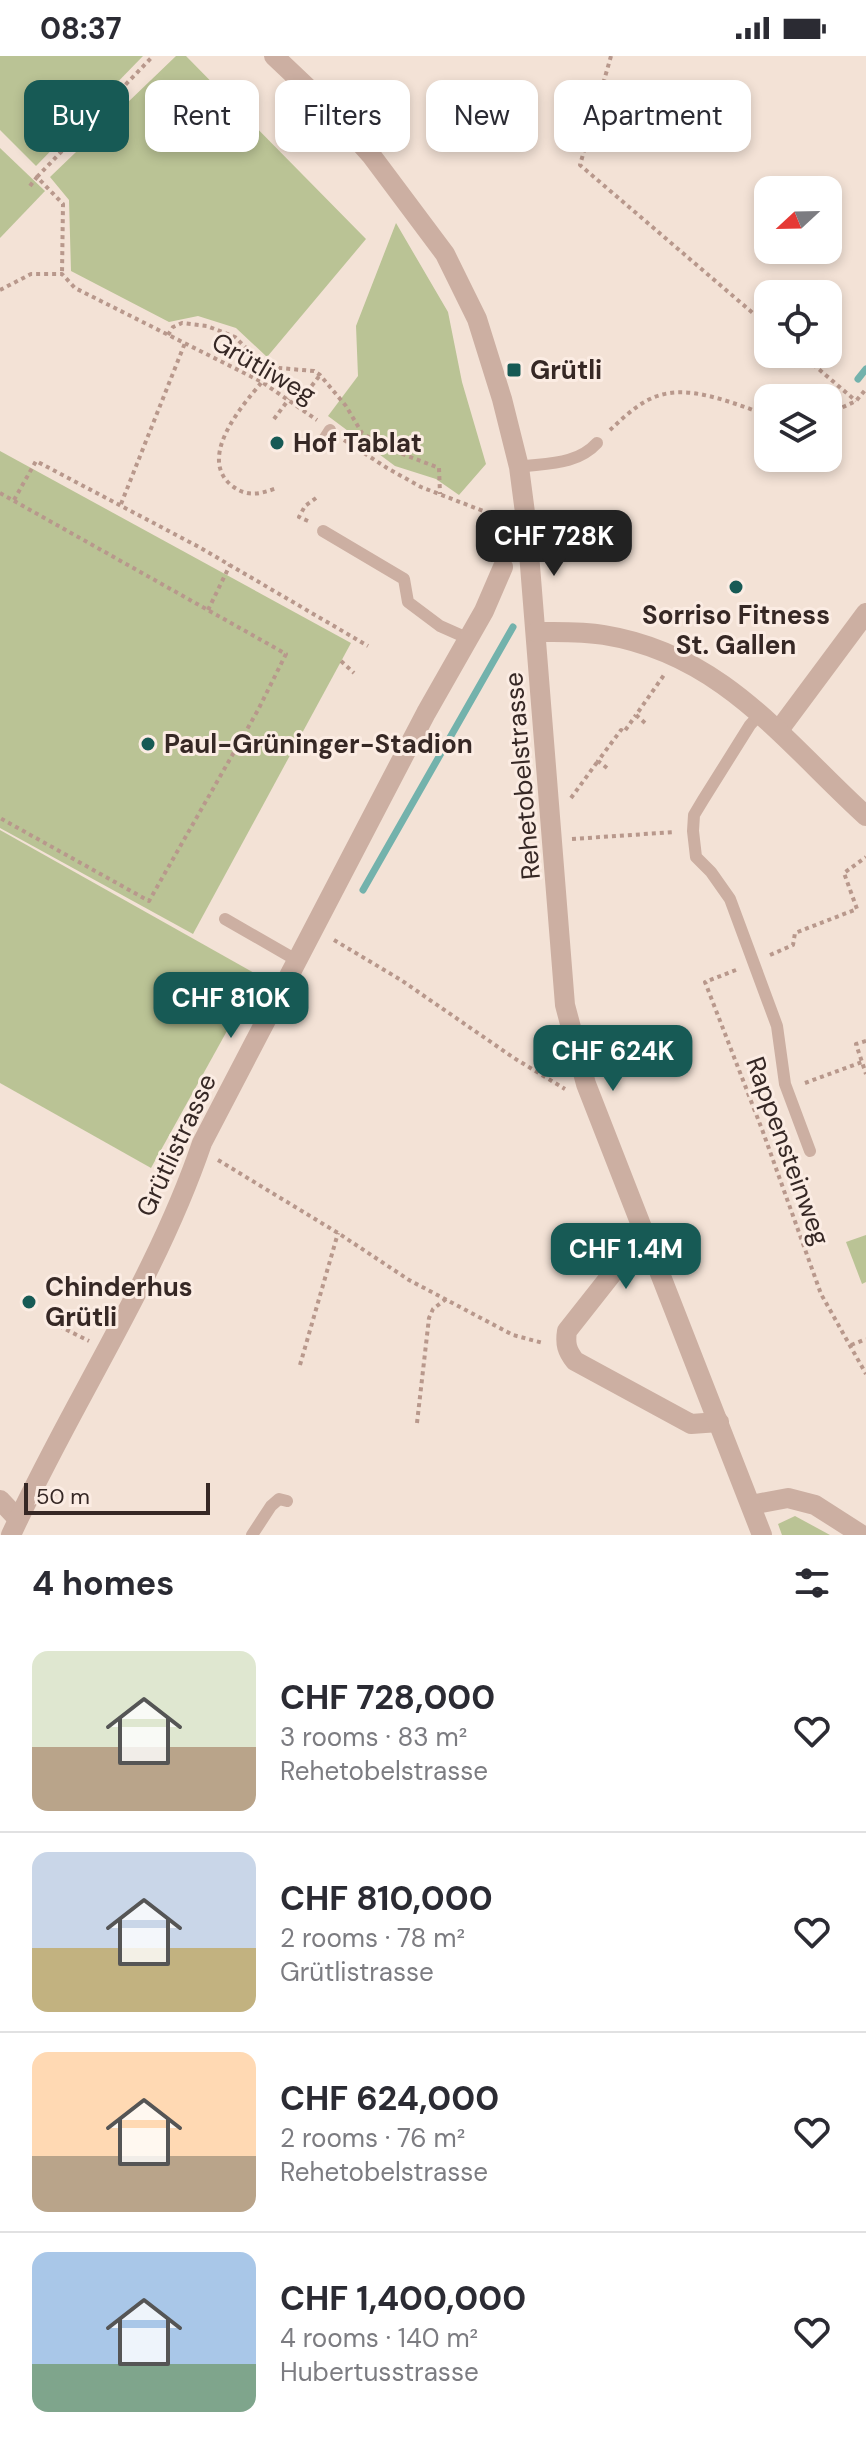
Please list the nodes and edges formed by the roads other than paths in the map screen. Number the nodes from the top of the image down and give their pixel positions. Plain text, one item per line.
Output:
1 (274, 56) edge
2 (330, 430) road end
3 (597, 443) road end
4 (321, 444) dead end
5 (519, 467) junction
6 (323, 531) dead end
7 (503, 567) dead end
8 (866, 613) edge
9 (536, 632) junction
10 (467, 638) junction
11 (761, 713) junction
12 (779, 730) junction
13 (866, 816) edge
14 (225, 919) dead end
15 (298, 961) junction
16 (810, 1151) dead end
17 (641, 1226) junction
18 (719, 1422) junction
19 (0, 1500) edge
20 (287, 1501) dead end
21 (751, 1505) junction
22 (15, 1527) edge
23 (252, 1535) edge
24 (762, 1535) edge
25 (862, 1535) edge

1 - 5 street, Rehetobelstrasse
2 - 4 lane
3 - 5 lane
5 - 9 street, Rehetobelstrasse
6 - 10 lane
7 - 10 street, Grütlistrasse
8 - 12 street
9 - 11 street
9 - 17 street, Rehetobelstrasse
10 - 15 street, Grütlistrasse
11 - 12 street
11 - 16 lane
12 - 13 street
14 - 15 lane
15 - 22 street, Grütlistrasse
17 - 18 street, Rehetobelstrasse
17 - 18 street
18 - 21 street, Rehetobelstrasse
19 - 22 street
20 - 23 lane
21 - 24 street, Rehetobelstrasse
21 - 25 street

